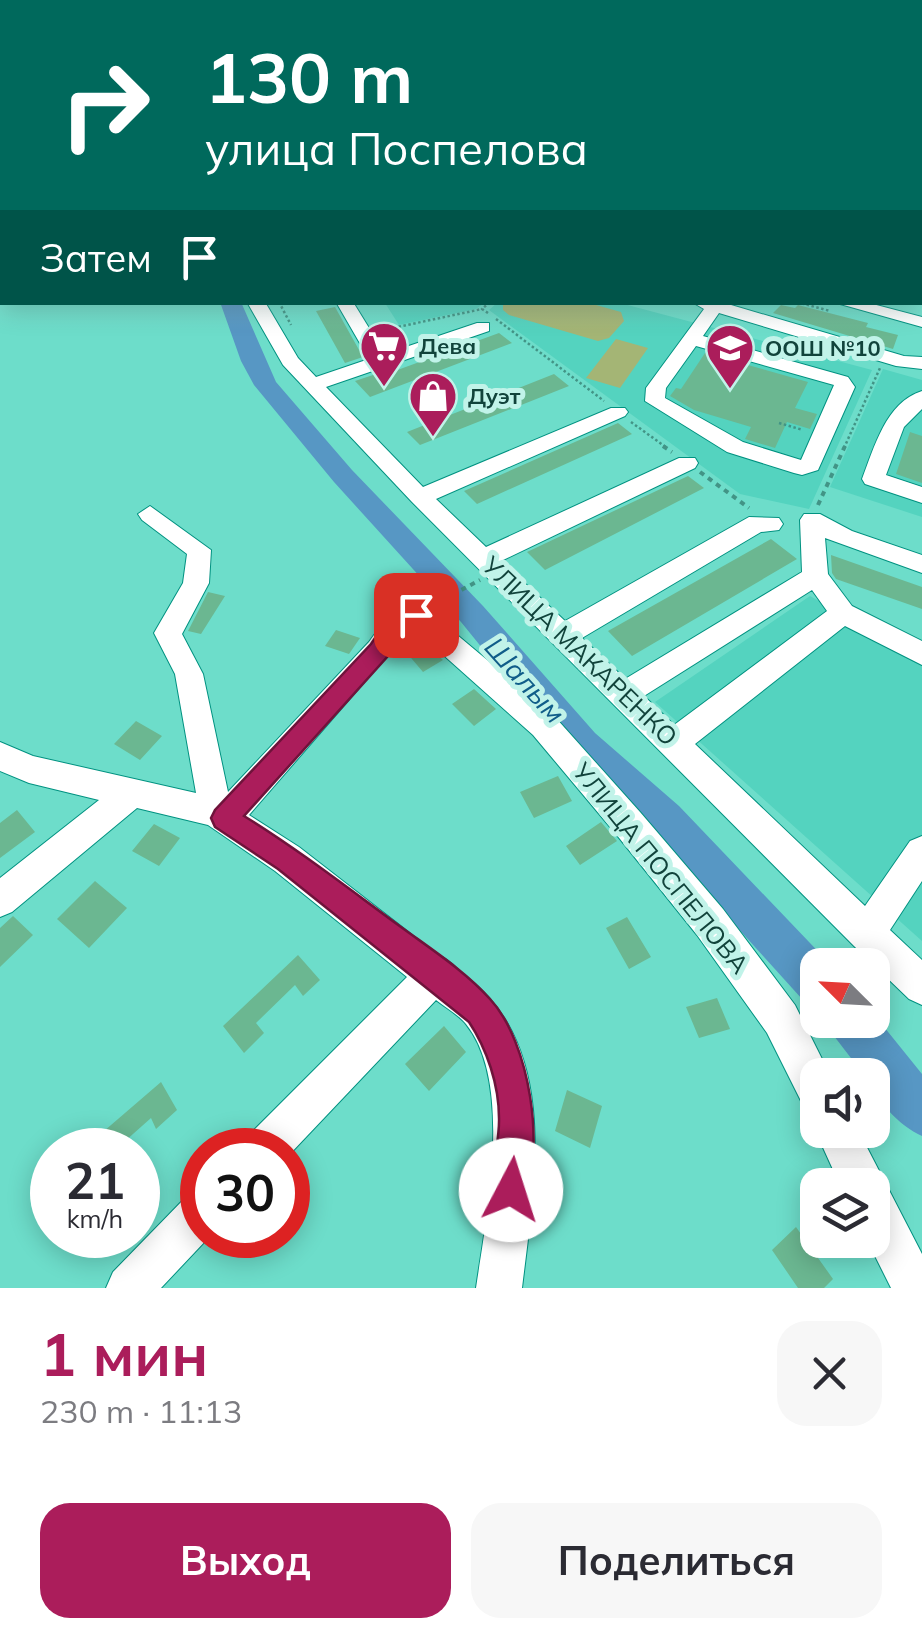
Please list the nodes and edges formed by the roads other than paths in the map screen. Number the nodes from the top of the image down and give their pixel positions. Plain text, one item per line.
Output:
1 (258, 305) edge
2 (346, 305) edge
3 (708, 305) edge
4 (711, 305) edge
5 (867, 305) edge
6 (901, 309) edge
7 (483, 318) road end
8 (922, 322) edge
9 (692, 339) junction
10 (381, 362) junction
11 (922, 363) edge
12 (314, 384) junction
13 (922, 397) edge
14 (618, 412) dead end
15 (687, 463) dead end
16 (922, 495) edge
17 (420, 497) junction
18 (150, 514) dead end
19 (772, 524) dead end
20 (922, 564) edge
21 (482, 569) junction
22 (815, 576) junction
23 (843, 613) junction
24 (564, 635) junction
25 (922, 654) edge
26 (624, 694) junction
27 (674, 743) junction
28 (0, 757) edge
29 (132, 793) junction
30 (220, 815) junction
31 (922, 852) edge
32 (0, 900) edge
33 (867, 933) junction
34 (438, 974) junction
35 (922, 986) edge
36 (800, 1058) edge
37 (286, 1128) edge
38 (180, 1235) edge
39 (890, 1239) edge
40 (128, 1288) edge
41 (499, 1288) edge
42 (915, 1288) edge

1 - 12 street, УЛИЦА МАКАРЕНКО
2 - 10 street
3 - 9 street
4 - 11 street
5 - 6 street
6 - 8 street
7 - 10 street
9 - 9 street
10 - 12 street
12 - 17 street, УЛИЦА МАКАРЕНКО
13 - 16 street
14 - 17 street
15 - 21 street
17 - 21 street, УЛИЦА МАКАРЕНКО
18 - 30 street
19 - 24 street
20 - 22 street
21 - 24 street, УЛИЦА МАКАРЕНКО
22 - 23 street
22 - 26 street
23 - 25 street
23 - 27 street
24 - 26 street, УЛИЦА МАКАРЕНКО
26 - 27 street, УЛИЦА МАКАРЕНКО
27 - 33 street, УЛИЦА МАКАРЕНКО
28 - 29 street
29 - 30 street
29 - 32 street
30 - 34 street
30 - 36 street, УЛИЦА ПОСПЕЛОВА
31 - 33 street
33 - 35 street, УЛИЦА МАКАРЕНКО
34 - 37 street
34 - 41 street
38 - 40 street
39 - 42 street

